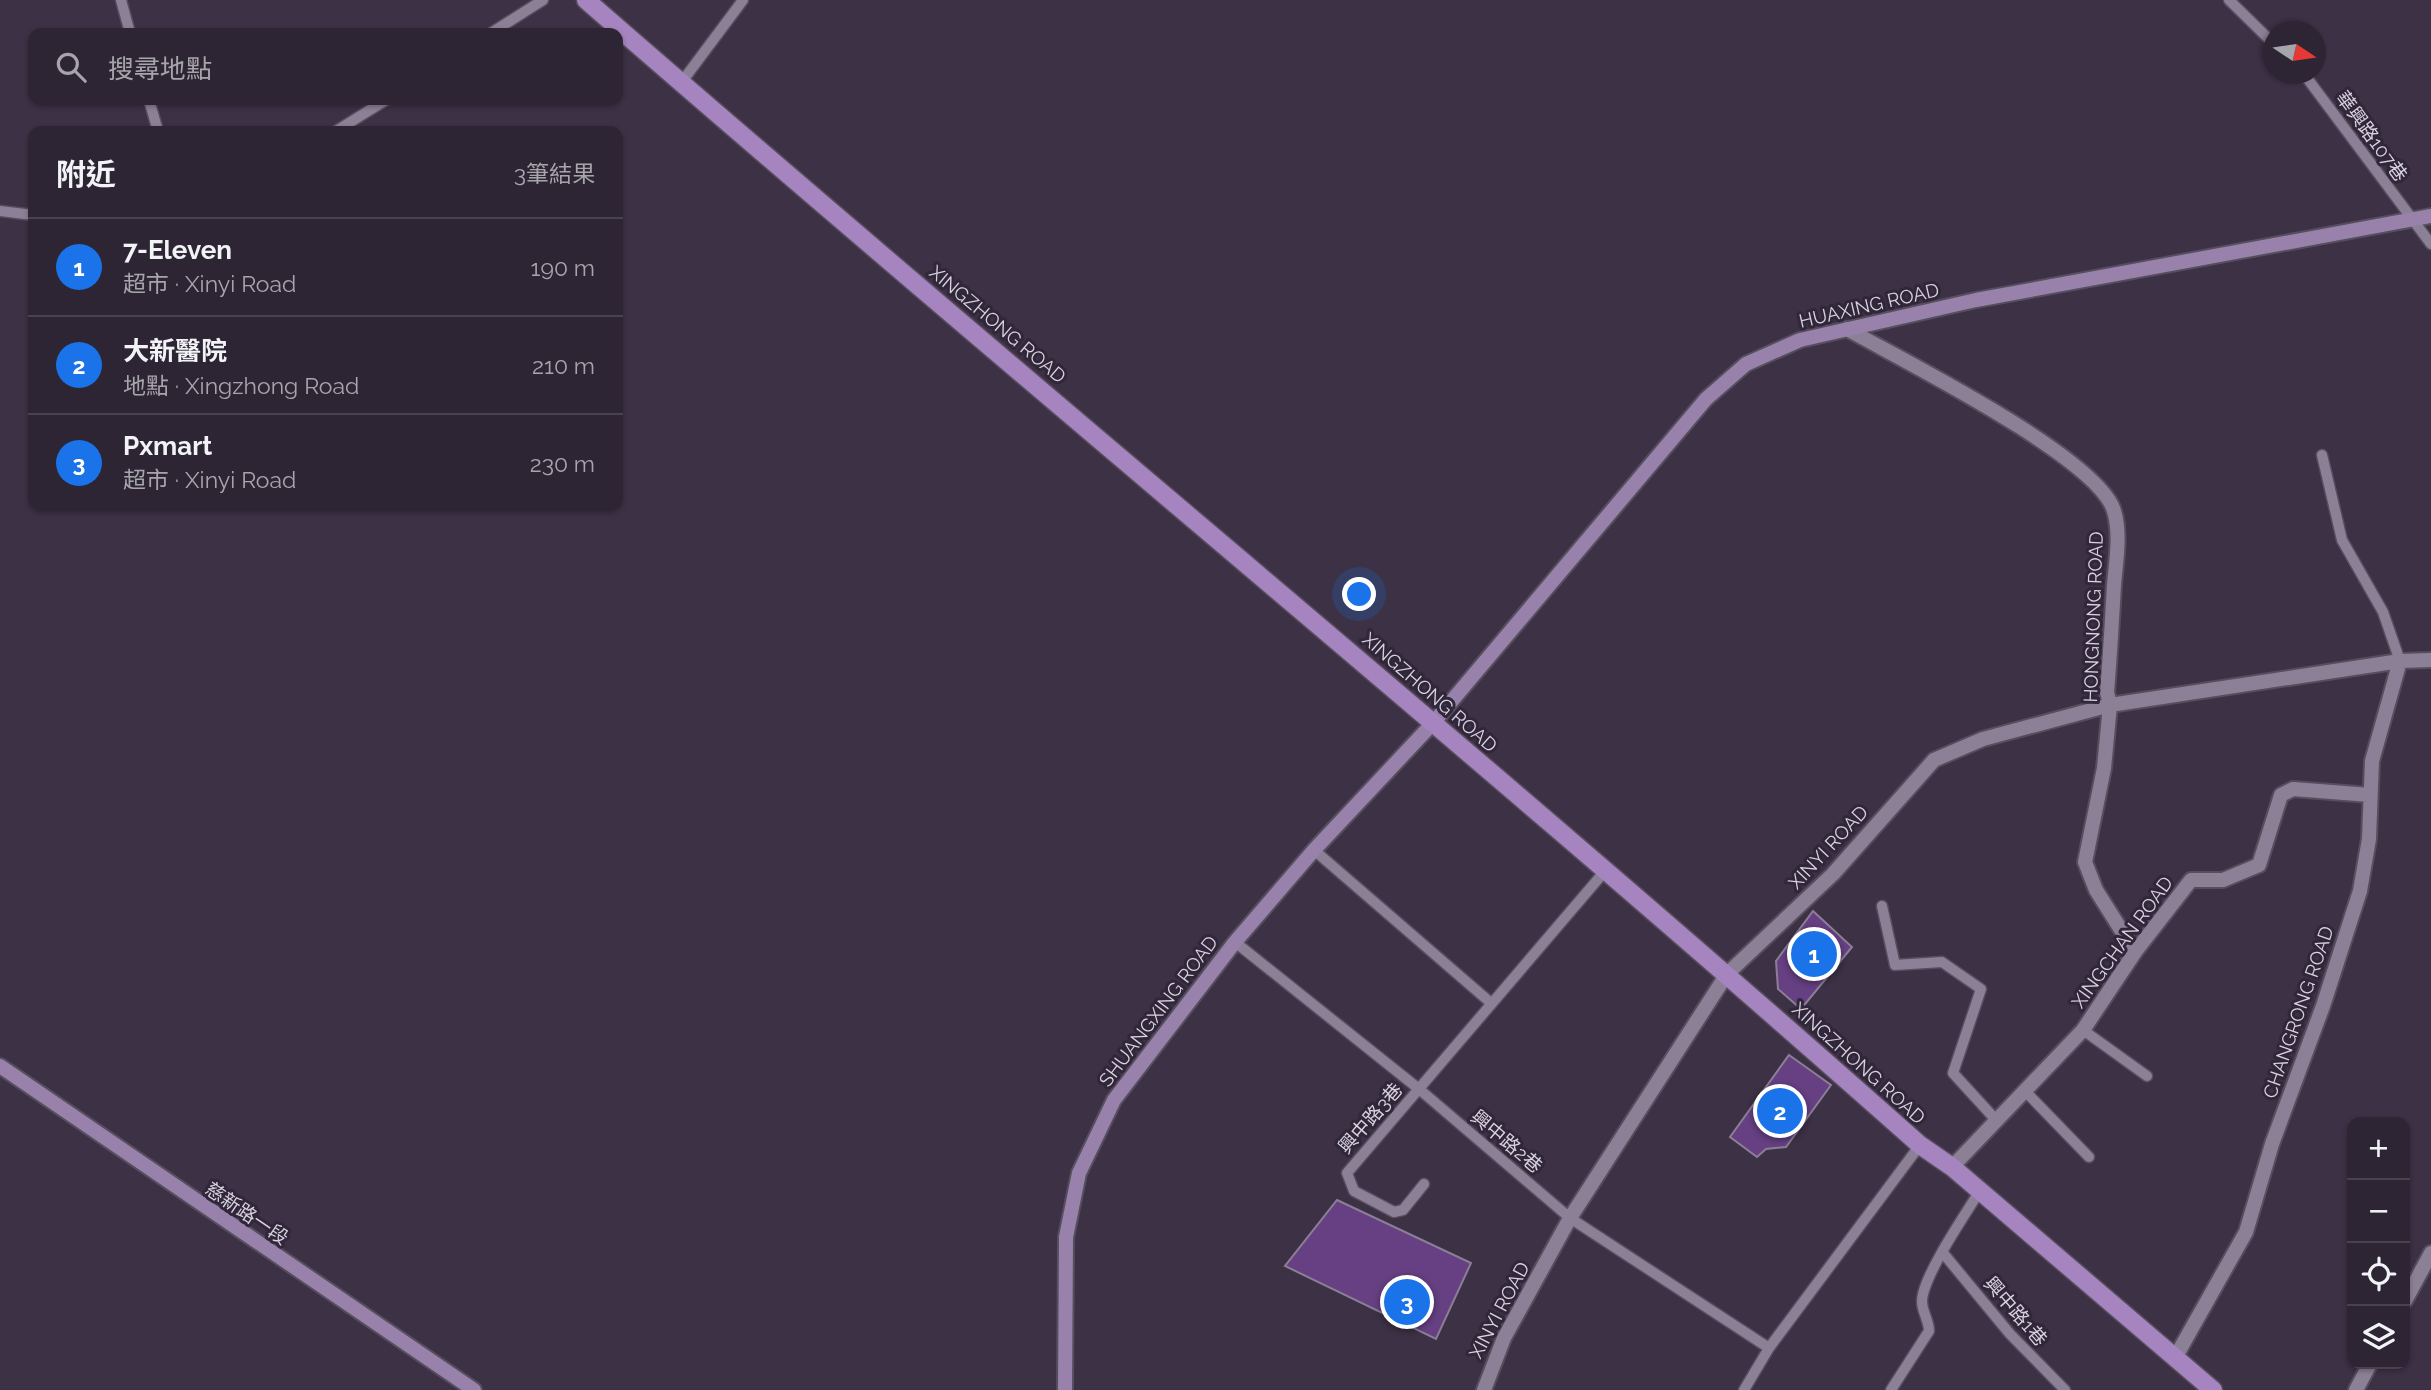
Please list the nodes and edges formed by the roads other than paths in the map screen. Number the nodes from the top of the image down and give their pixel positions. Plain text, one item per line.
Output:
1 (121, 0) edge
2 (543, 0) edge
3 (586, 0) edge
4 (743, 0) edge
5 (2229, 0) edge
6 (129, 28) edge
7 (499, 28) edge
8 (618, 28) edge
9 (623, 32) edge
10 (2263, 34) edge
11 (681, 83) junction
12 (2311, 84) edge
13 (150, 105) edge
14 (378, 105) edge
15 (157, 126) edge
16 (344, 126) edge
17 (0, 211) edge
18 (28, 214) edge
19 (2431, 216) edge
20 (2411, 219) junction
21 (2431, 244) edge
22 (1847, 329) junction
23 (2322, 455) dead end
24 (2431, 660) edge
25 (2400, 661) junction
26 (2110, 705) junction
27 (1434, 722) junction
28 (2370, 795) junction
29 (1314, 850) junction
30 (1605, 872) junction
31 (1882, 906) dead end
32 (1235, 942) junction
33 (2135, 952) junction
34 (1727, 974) junction
35 (1491, 1003) junction
36 (2083, 1030) junction
37 (0, 1066) edge
38 (2147, 1076) dead end
39 (1419, 1088) junction
40 (2025, 1091) junction
41 (1996, 1120) junction
42 (1920, 1145) junction
43 (2089, 1157) dead end
44 (1952, 1167) junction
45 (1424, 1184) dead end
46 (1979, 1192) junction
47 (1570, 1218) junction
48 (1944, 1253) junction
49 (2431, 1253) edge
50 (2410, 1292) edge
51 (1769, 1348) junction
52 (2175, 1358) junction
53 (2367, 1369) edge
54 (474, 1390) edge
55 (1065, 1390) edge
56 (1484, 1390) edge
57 (1744, 1390) edge
58 (1891, 1390) edge
59 (2065, 1390) edge
60 (2213, 1390) edge
61 (2356, 1390) edge

1 - 6 lane
2 - 7 lane
3 - 8 main road, XINGZHONG ROAD
4 - 11 lane
5 - 10 lane
9 - 11 main road, XINGZHONG ROAD
11 - 27 main road, XINGZHONG ROAD
12 - 20 lane, 華興路107巷
13 - 15 lane
14 - 16 lane
17 - 18 lane
19 - 20 main road, HUAXING ROAD
20 - 21 lane, 華興路107巷
20 - 22 main road, HUAXING ROAD
22 - 26 street, HONGNONG ROAD
22 - 27 main road, HUAXING ROAD
23 - 25 lane
24 - 25 street, XINYI ROAD
25 - 26 street, XINYI ROAD
25 - 28 street, CHANGRONG ROAD
26 - 33 street, HONGNONG ROAD
26 - 34 street, XINYI ROAD
27 - 29 main road, SHUANGXING ROAD
27 - 30 main road, XINGZHONG ROAD
28 - 33 street, XINGCHAN ROAD
28 - 52 street, CHANGRONG ROAD
29 - 32 main road, SHUANGXING ROAD
29 - 35 lane
30 - 34 main road, XINGZHONG ROAD
30 - 35 lane, 興中路3巷
31 - 41 lane
32 - 39 lane, 興中路2巷
32 - 55 main road, SHUANGXING ROAD
33 - 36 street, XINGCHAN ROAD
34 - 42 main road, XINGZHONG ROAD
34 - 47 street, XINYI ROAD
35 - 39 lane, 興中路3巷
36 - 38 lane
36 - 40 street, XINGCHAN ROAD
37 - 54 main road, 慈新路一段
39 - 45 lane, 興中路3巷
39 - 47 lane, 興中路2巷
40 - 41 street, XINGCHAN ROAD
40 - 43 lane
41 - 44 street, XINGCHAN ROAD
42 - 44 main road, XINGZHONG ROAD
42 - 51 lane
44 - 46 main road, XINGZHONG ROAD
46 - 48 lane
46 - 52 main road, XINGZHONG ROAD
47 - 51 lane, 興中路2巷
47 - 56 street, XINYI ROAD
48 - 58 lane
48 - 59 lane, 興中路1巷
49 - 50 street
51 - 57 lane
52 - 60 main road, XINGZHONG ROAD
53 - 61 street

